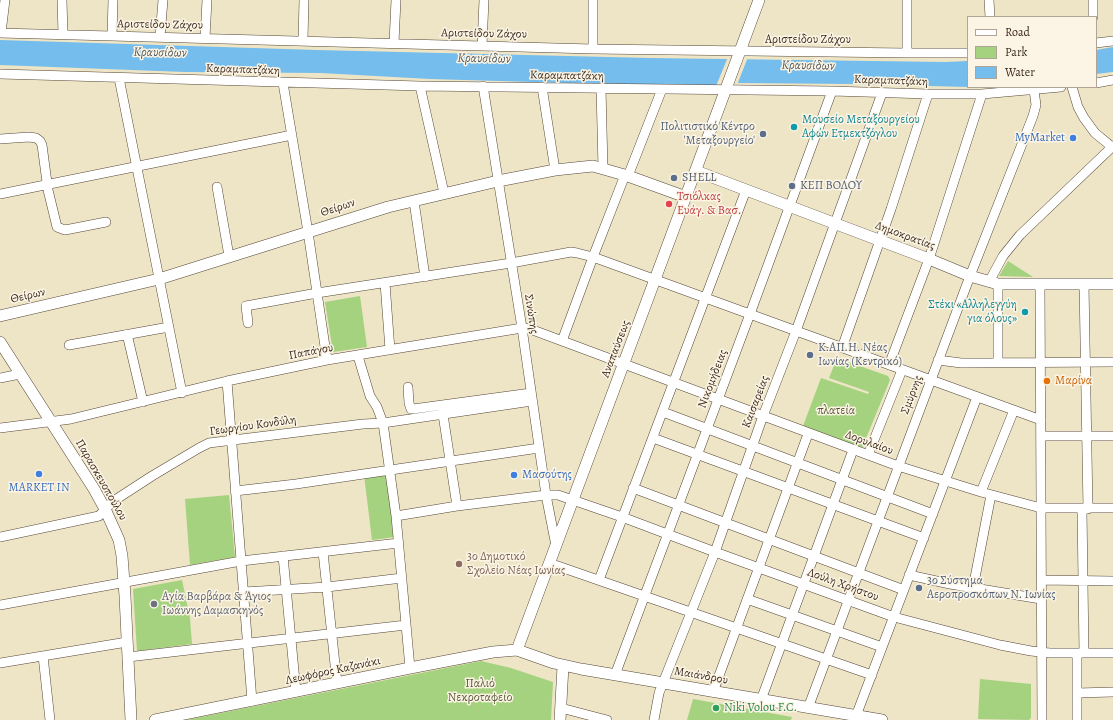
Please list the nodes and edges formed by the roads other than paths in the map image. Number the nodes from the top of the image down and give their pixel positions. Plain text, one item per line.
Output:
1 (5, 0) edge
2 (62, 0) edge
3 (113, 0) edge
4 (163, 0) edge
5 (207, 0) edge
6 (304, 0) edge
7 (396, 0) edge
8 (484, 0) edge
9 (593, 0) edge
10 (759, 0) edge
11 (907, 0) edge
12 (989, 0) edge
13 (1093, 0) edge
14 (990, 16) edge
15 (1093, 16) edge
16 (0, 34) edge
17 (63, 34) junction
18 (112, 36) junction
19 (160, 37) junction
20 (205, 38) junction
21 (303, 40) junction
22 (1113, 41) edge
23 (1097, 43) edge
24 (394, 44) junction
25 (482, 46) junction
26 (592, 49) junction
27 (967, 53) edge
28 (739, 54) junction
29 (907, 54) junction
30 (0, 74) edge
31 (119, 78) junction
32 (1113, 80) edge
33 (283, 83) junction
34 (1097, 83) edge
35 (420, 86) junction
36 (483, 86) junction
37 (542, 87) junction
38 (601, 88) junction
39 (1052, 88) edge
40 (1072, 88) edge
41 (662, 89) junction
42 (726, 89) junction
43 (1034, 90) junction
44 (832, 91) junction
45 (882, 93) junction
46 (928, 94) junction
47 (982, 94) junction
48 (292, 135) junction
49 (0, 139) edge
50 (1113, 146) edge
51 (137, 166) junction
52 (602, 168) junction
53 (555, 170) junction
54 (696, 171) junction
55 (627, 175) junction
56 (498, 181) junction
57 (47, 184) junction
58 (218, 187) dead end
59 (746, 190) junction
60 (444, 193) junction
61 (0, 194) edge
62 (686, 197) junction
63 (414, 201) junction
64 (789, 206) junction
65 (106, 222) dead end
66 (835, 223) junction
67 (308, 232) junction
68 (880, 240) junction
69 (229, 256) junction
70 (593, 257) junction
71 (929, 258) junction
72 (511, 263) junction
73 (970, 276) junction
74 (425, 277) junction
75 (159, 279) junction
76 (655, 280) junction
77 (385, 283) junction
78 (993, 283) junction
79 (1084, 284) junction
80 (1113, 284) edge
81 (1040, 285) junction
82 (317, 293) junction
83 (706, 298) junction
84 (750, 314) junction
85 (0, 316) edge
86 (248, 323) dead end
87 (169, 327) junction
88 (522, 328) junction
89 (796, 331) junction
90 (127, 334) junction
91 (562, 341) junction
92 (0, 342) edge
93 (68, 345) dead end
94 (842, 348) junction
95 (390, 350) junction
96 (358, 356) junction
97 (327, 360) junction
98 (938, 360) junction
99 (998, 362) junction
100 (1040, 362) junction
101 (1085, 362) junction
102 (1113, 362) edge
103 (624, 364) junction
104 (889, 365) junction
105 (902, 370) junction
106 (20, 374) junction
107 (0, 378) edge
108 (930, 380) junction
109 (227, 381) junction
110 (674, 383) junction
111 (408, 387) dead end
112 (182, 393) junction
113 (531, 397) junction
114 (977, 397) junction
115 (718, 399) junction
116 (143, 402) junction
117 (442, 410) junction
118 (1014, 410) junction
119 (663, 412) junction
120 (763, 416) junction
121 (1041, 420) junction
122 (52, 423) junction
123 (383, 423) junction
124 (0, 428) edge
125 (707, 429) junction
126 (808, 434) junction
127 (1041, 436) junction
128 (1086, 436) junction
129 (1113, 436) edge
130 (653, 438) junction
131 (231, 440) junction
132 (753, 446) junction
133 (539, 448) junction
134 (853, 450) junction
135 (697, 454) junction
136 (868, 455) junction
137 (450, 461) junction
138 (797, 463) junction
139 (898, 466) junction
140 (390, 469) junction
141 (744, 471) junction
142 (842, 480) junction
143 (945, 481) junction
144 (633, 488) junction
145 (788, 488) junction
146 (235, 491) junction
147 (981, 492) junction
148 (546, 495) junction
149 (991, 495) junction
150 (887, 496) junction
151 (573, 499) junction
152 (834, 504) junction
153 (678, 505) junction
154 (457, 506) junction
155 (1041, 508) junction
156 (1113, 508) edge
157 (105, 509) junction
158 (1085, 509) junction
159 (933, 514) junction
160 (396, 516) junction
161 (622, 517) junction
162 (878, 521) junction
163 (726, 523) junction
164 (668, 535) junction
165 (0, 537) edge
166 (924, 538) junction
167 (769, 539) junction
168 (398, 543) junction
169 (556, 546) junction
170 (323, 552) junction
171 (715, 552) junction
172 (283, 556) junction
173 (815, 556) junction
174 (241, 561) junction
175 (550, 563) junction
176 (759, 568) junction
177 (858, 572) junction
178 (909, 576) junction
179 (402, 578) junction
180 (599, 580) junction
181 (1041, 580) junction
182 (1082, 580) junction
183 (1113, 581) edge
184 (124, 582) junction
185 (804, 584) junction
186 (327, 586) junction
187 (973, 588) junction
188 (287, 589) junction
189 (904, 590) junction
190 (244, 592) junction
191 (645, 596) junction
192 (747, 599) junction
193 (1041, 599) junction
194 (848, 600) junction
195 (0, 605) edge
196 (691, 612) junction
197 (792, 615) junction
198 (894, 617) junction
199 (406, 625) junction
200 (737, 628) junction
201 (837, 631) junction
202 (332, 634) junction
203 (291, 639) junction
204 (127, 642) junction
205 (247, 642) junction
206 (781, 644) junction
207 (882, 647) junction
208 (517, 650) junction
209 (1041, 652) junction
210 (1080, 653) junction
211 (1113, 653) edge
212 (43, 656) junction
213 (128, 657) junction
214 (826, 660) junction
215 (0, 663) edge
216 (563, 666) junction
217 (410, 668) junction
218 (614, 675) junction
219 (872, 675) junction
220 (663, 683) junction
221 (337, 684) junction
222 (296, 692) junction
223 (713, 692) junction
224 (1113, 692) edge
225 (1077, 693) junction
226 (761, 700) junction
227 (252, 701) junction
228 (561, 708) junction
229 (808, 708) junction
230 (863, 718) edge
231 (50, 720) edge
232 (131, 720) edge
233 (155, 720) edge
234 (560, 720) edge
235 (607, 720) edge
236 (654, 720) edge
237 (882, 720) edge
238 (1042, 720) edge
239 (1077, 720) edge

1 - 16 street
2 - 17 street
3 - 18 street
4 - 19 street
5 - 20 street
6 - 21 street
7 - 24 street
8 - 25 street
9 - 26 street
10 - 28 street, Αναπαύσεως
11 - 29 street
12 - 14 street
13 - 15 street
16 - 17 street, Αριστείδου Ζάχου
17 - 18 street, Αριστείδου Ζάχου
18 - 19 street, Αριστείδου Ζάχου
19 - 20 street, Αριστείδου Ζάχου
20 - 21 street, Αριστείδου Ζάχου
21 - 24 street, Αριστείδου Ζάχου
22 - 23 street
24 - 25 street, Αριστείδου Ζάχου
25 - 26 street, Αριστείδου Ζάχου
26 - 28 street, Αριστείδου Ζάχου
27 - 29 street, Αριστείδου Ζάχου
28 - 29 street, Αριστείδου Ζάχου
28 - 42 street, Αναπαύσεως
30 - 31 street, Καραμπατζάκη
31 - 33 street, Καραμπατζάκη
31 - 51 street
32 - 34 street
33 - 35 street, Καραμπατζάκη
33 - 48 street
35 - 36 street, Καραμπατζάκη
35 - 60 street
36 - 37 street, Καραμπατζάκη
36 - 56 street, Σινώπης
37 - 38 street, Καραμπατζάκη
37 - 53 street
38 - 41 street, Καραμπατζάκη
38 - 52 street
39 - 43 street, Καραμπατζάκη
40 - 50 street
41 - 42 street, Καραμπατζάκη
41 - 55 street
42 - 44 street, Καραμπατζάκη
42 - 54 street, Αναπαύσεως
43 - 47 street, Καραμπατζάκη
43 - 73 street, Σμύρνης
44 - 45 street, Καραμπατζάκη
44 - 64 street, Νικομήδειας
45 - 46 street, Καραμπατζάκη
45 - 66 street, Καισαρείας
46 - 47 street, Καραμπατζάκη
46 - 68 street
47 - 71 street
48 - 51 street
48 - 67 street
49 - 57 street
50 - 78 street
51 - 57 street
51 - 75 street
52 - 53 street, Θείρων
52 - 55 street, Θείρων
53 - 56 street, Θείρων
54 - 59 street, Δημοκρατίας
54 - 62 street, Αναπαύσεως
55 - 62 street, Θείρων
55 - 70 street
56 - 60 street, Θείρων
56 - 72 street, Σινώπης
57 - 61 street
57 - 65 street
58 - 69 street
59 - 64 street, Δημοκρατίας
59 - 83 street
60 - 63 street, Θείρων
62 - 76 street, Αναπαύσεως
63 - 67 street, Θείρων
63 - 74 street
64 - 66 street, Δημοκρατίας
64 - 84 street, Νικομήδειας
66 - 68 street, Δημοκρατίας
66 - 89 street, Καισαρείας
67 - 69 street, Θείρων
67 - 82 street
68 - 71 street, Δημοκρατίας
68 - 94 street
69 - 75 street, Θείρων
70 - 72 street
70 - 76 street
70 - 91 street
71 - 73 street, Δημοκρατίας
71 - 104 street
72 - 74 street
72 - 88 street, Σινώπης
73 - 78 street, Δημοκρατίας
73 - 98 street, Σμύρνης
74 - 77 street
75 - 85 street, Θείρων
75 - 87 street
76 - 83 street
76 - 103 street, Αναπαύσεως
77 - 82 street
77 - 95 street
78 - 81 street, Δημοκρατίας
78 - 99 street
79 - 80 street, Δημοκρατίας
79 - 81 street, Δημοκρατίας
79 - 101 street
81 - 100 street
82 - 86 street
82 - 97 street
83 - 84 street
83 - 110 street
84 - 89 street
84 - 115 street, Νικομήδειας
87 - 90 street
87 - 112 street
88 - 91 street, Παπάγου
88 - 95 street, Παπάγου
88 - 113 street, Σινώπης
89 - 94 street
89 - 120 street, Καισαρείας
90 - 93 street
90 - 116 street
91 - 103 street, Παπάγου
92 - 106 street, Παρασκευοπούλου
94 - 104 street
95 - 96 street, Παπάγου
96 - 97 street, Παπάγου
96 - 123 street
97 - 109 street, Παπάγου
98 - 99 street
98 - 108 street, Σμύρνης
99 - 100 street
100 - 101 street
100 - 121 street
101 - 102 street
101 - 128 street
103 - 110 street, Δορυλαίου
103 - 151 street, Αναπαύσεως
104 - 105 street
105 - 108 street
105 - 136 street
106 - 107 street
106 - 122 street, Παρασκευοπούλου
108 - 114 street
108 - 139 street, Σμύρνης
109 - 112 street, Παπάγου
109 - 131 street
110 - 115 street, Δορυλαίου
110 - 119 street
111 - 117 street, Γεωργίου Κονδύλη
112 - 116 street, Παπάγου
113 - 117 street, Γεωργίου Κονδύλη
113 - 133 street, Σινώπης
114 - 118 street
114 - 143 street
115 - 120 street, Δορυλαίου
115 - 125 street, Νικομήδειας
116 - 122 street, Παπάγου
117 - 123 street, Γεωργίου Κονδύλη
117 - 137 street
118 - 121 street
118 - 147 street
119 - 125 street
119 - 130 street
120 - 126 street, Δορυλαίου
120 - 132 street, Καισαρείας
121 - 127 street
122 - 124 street, Παπάγου
122 - 157 street, Παρασκευοπούλου
123 - 131 street, Γεωργίου Κονδύλη
123 - 140 street
125 - 132 street
125 - 135 street, Νικομήδειας
126 - 134 street, Δορυλαίου
126 - 138 street
127 - 128 street
127 - 155 street
128 - 129 street
128 - 158 street
130 - 135 street
130 - 144 street
131 - 146 street
131 - 157 street, Γεωργίου Κονδύλη
132 - 138 street
132 - 141 street, Καισαρείας
133 - 137 street
133 - 148 street, Σινώπης
134 - 136 street, Δορυλαίου
134 - 142 street
135 - 141 street
135 - 153 street, Νικομήδειας
136 - 139 street, Δορυλαίου
137 - 140 street
137 - 154 street
138 - 142 street
138 - 145 street
139 - 143 street, Δορυλαίου
139 - 150 street, Σμύρνης
140 - 146 street
140 - 160 street
141 - 145 street
141 - 163 street, Καισαρείας
142 - 150 street
142 - 152 street
143 - 147 street, Δορυλαίου
143 - 159 street
144 - 153 street
144 - 161 street
145 - 152 street
145 - 167 street
146 - 174 street
147 - 149 street, Δορυλαίου
148 - 151 street, Λούλη Χρήστου
148 - 154 street, Λούλη Χρήστου
148 - 169 street, Σινώπης
149 - 155 street, Δορυλαίου
149 - 187 street
150 - 159 street
150 - 162 street, Σμύρνης
151 - 161 street, Λούλη Χρήστου
151 - 169 street, Αναπαύσεως
152 - 162 street
152 - 173 street
153 - 163 street
153 - 164 street, Νικομήδειας
154 - 160 street, Λούλη Χρήστου
155 - 158 street, Δορυλαίου
155 - 181 street
156 - 158 street, Δορυλαίου
157 - 165 street, Γεωργίου Κονδύλη
157 - 184 street, Παρασκευοπούλου
158 - 182 street
159 - 166 street
160 - 168 street
161 - 164 street, Λούλη Χρήστου
161 - 180 street
162 - 166 street
162 - 177 street, Σμύρνης
163 - 167 street
163 - 171 street, Καισαρείας
164 - 171 street, Λούλη Χρήστου
164 - 191 street, Νικομήδειας
166 - 178 street
167 - 173 street
167 - 176 street
168 - 170 street
168 - 179 street
169 - 175 street, Αναπαύσεως
170 - 172 street
170 - 186 street
171 - 176 street, Λούλη Χρήστου
171 - 196 street, Καισαρείας
172 - 174 street
172 - 188 street
173 - 177 street
173 - 185 street
174 - 184 street
174 - 190 street
175 - 180 street
175 - 208 street, Αναπαύσεως
176 - 185 street, Λούλη Χρήστου
176 - 192 street
177 - 189 street
177 - 194 street, Σμύρνης
178 - 187 street
178 - 189 street
179 - 186 street
179 - 199 street
180 - 191 street
181 - 182 street
181 - 193 street
182 - 183 street
182 - 210 street
184 - 195 street
184 - 204 street, Παρασκευοπούλου
185 - 194 street, Λούλη Χρήστου
185 - 197 street
186 - 188 street
186 - 202 street
187 - 193 street
188 - 190 street
188 - 203 street
189 - 198 street
190 - 205 street
191 - 196 street
191 - 218 street, Νικομήδειας
192 - 197 street
192 - 200 street
193 - 209 street
194 - 198 street, Λούλη Χρήστου
194 - 201 street, Σμύρνης
196 - 200 street
196 - 220 street, Καισαρείας
197 - 201 street
197 - 206 street
198 - 207 street
198 - 209 street, Λούλη Χρήστου
199 - 202 street
199 - 217 street
200 - 206 street
200 - 223 street
201 - 207 street
201 - 214 street, Σμύρνης
202 - 203 street
202 - 221 street
203 - 205 street
203 - 222 street
204 - 212 street
204 - 213 street, Παρασκευοπούλου
205 - 213 street
205 - 227 street
206 - 214 street
206 - 226 street
207 - 219 street
208 - 216 street, Μαιάνδρου
208 - 217 street, Λεωφόρος Καζανάκι
209 - 210 street, Λούλη Χρήστου
209 - 238 street
210 - 211 street, Λούλη Χρήστου
210 - 225 street
212 - 215 street
212 - 231 street
213 - 232 street, Παρασκευοπούλου
214 - 219 street
214 - 229 street, Σμύρνης
216 - 218 street, Μαιάνδρου
216 - 228 street
217 - 221 street, Λεωφόρος Καζανάκι
218 - 220 street, Μαιάνδρου
219 - 230 street
220 - 223 street, Μαιάνδρου
220 - 236 street, Καισαρείας
221 - 222 street, Λεωφόρος Καζανάκι
222 - 227 street, Λεωφόρος Καζανάκι
223 - 226 street, Μαιάνδρου
224 - 225 street
225 - 239 street
226 - 229 street, Μαιάνδρου
227 - 233 street, Λεωφόρος Καζανάκι
228 - 234 street
228 - 235 street
229 - 230 street, Μαιάνδρου
230 - 237 street, Μαιάνδρου

